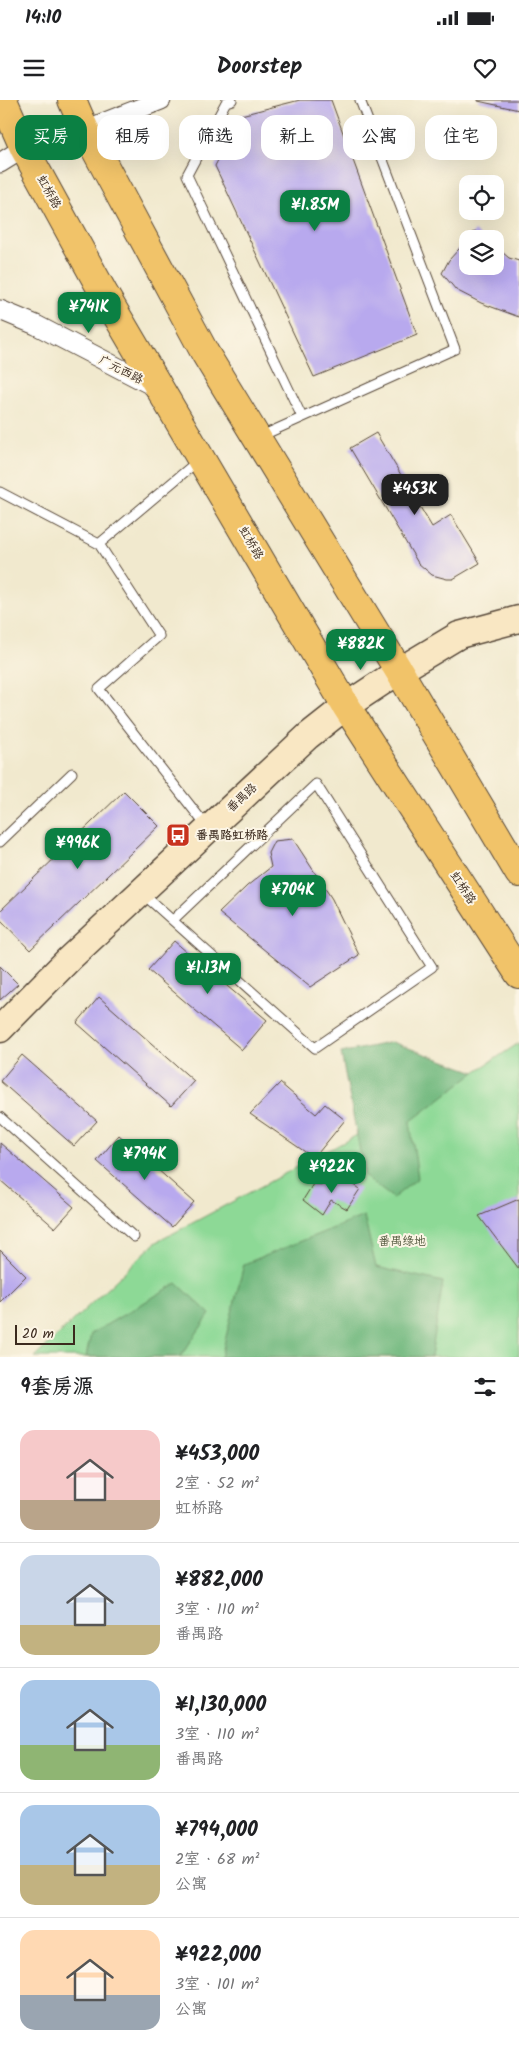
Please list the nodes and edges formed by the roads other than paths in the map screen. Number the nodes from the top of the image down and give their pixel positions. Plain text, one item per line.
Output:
1 (3, 100) edge
2 (72, 100) edge
3 (161, 100) edge
4 (232, 100) edge
5 (360, 100) edge
6 (79, 115) edge
7 (15, 127) edge
8 (87, 130) edge
9 (87, 132) edge
10 (15, 153) edge
11 (31, 160) edge
12 (0, 162) edge
13 (0, 310) edge
14 (162, 390) junction
15 (302, 418) junction
16 (256, 438) junction
17 (201, 458) junction
18 (0, 492) edge
19 (99, 544) junction
20 (519, 619) edge
21 (399, 671) junction
22 (346, 706) junction
23 (72, 774) dead end
24 (209, 829) junction
25 (0, 842) edge
26 (519, 873) edge
27 (141, 892) junction
28 (173, 920) junction
29 (519, 974) edge
30 (0, 1029) edge
31 (0, 1117) edge
32 (134, 1237) dead end

1 - 7 main road, 虹桥路
2 - 6 main road
3 - 8 street
4 - 15 lane
5 - 15 lane
9 - 16 main road
10 - 12 street
11 - 14 main road, 虹桥路
13 - 14 street, 广元西路
14 - 17 main road, 虹桥路
15 - 16 lane
16 - 21 main road
17 - 19 lane
17 - 22 main road, 虹桥路
18 - 19 lane
19 - 24 lane
20 - 21 street, 番禺路
21 - 22 street, 番禺路
21 - 26 main road
22 - 24 street, 番禺路
22 - 29 main road, 虹桥路
23 - 25 lane
24 - 27 street, 番禺路
27 - 28 lane
27 - 30 street, 番禺路
28 - 28 lane
31 - 32 lane

